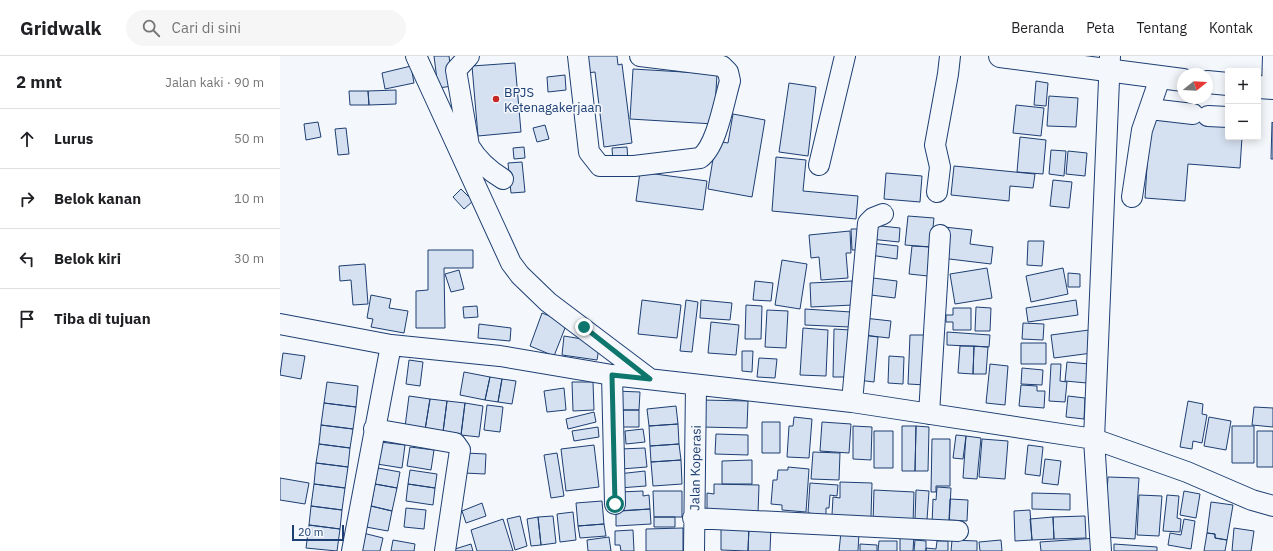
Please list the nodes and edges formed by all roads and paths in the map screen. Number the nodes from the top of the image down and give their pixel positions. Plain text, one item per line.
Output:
1 (416, 56) edge
2 (469, 56) edge
3 (578, 56) edge
4 (640, 56) edge
5 (845, 56) edge
6 (950, 56) edge
7 (1000, 56) edge
8 (1273, 56) edge
9 (1043, 58) edge
10 (1111, 64) edge
11 (1160, 78) junction
12 (1177, 79) edge
13 (1213, 83) edge
14 (1225, 84) edge
15 (1268, 87) edge
16 (1150, 109) junction
17 (1225, 117) edge
18 (819, 165) dead end
19 (504, 179) dead end
20 (937, 192) dead end
21 (1132, 197) dead end
22 (883, 214) dead end
23 (940, 235) dead end
24 (280, 329) edge
25 (391, 345) junction
26 (612, 375) junction
27 (650, 379) junction
28 (696, 385) junction
29 (852, 402) junction
30 (929, 414) junction
31 (374, 428) junction
32 (1094, 439) junction
33 (615, 504) dead end
34 (1273, 506) edge
35 (693, 518) junction
36 (958, 531) dead end
37 (352, 551) edge
38 (445, 551) edge
39 (694, 551) edge
40 (1101, 551) edge

1 - 27 street
2 - 19 street
3 - 4 street
5 - 18 street
6 - 20 street
7 - 9 highway
8 - 15 street
9 - 10 highway
10 - 11 highway
10 - 32 street
11 - 12 highway
11 - 16 street
13 - 14 highway
16 - 17 street
16 - 21 street
22 - 29 street
23 - 30 street
24 - 25 street
25 - 26 street
25 - 31 street
26 - 27 street
26 - 33 street
27 - 28 street
28 - 29 street
28 - 35 street, Jalan Koperasi
29 - 30 street
30 - 32 street
31 - 37 street
31 - 38 street
32 - 34 street
32 - 40 street
35 - 36 street
35 - 39 street, Jalan Koperasi

